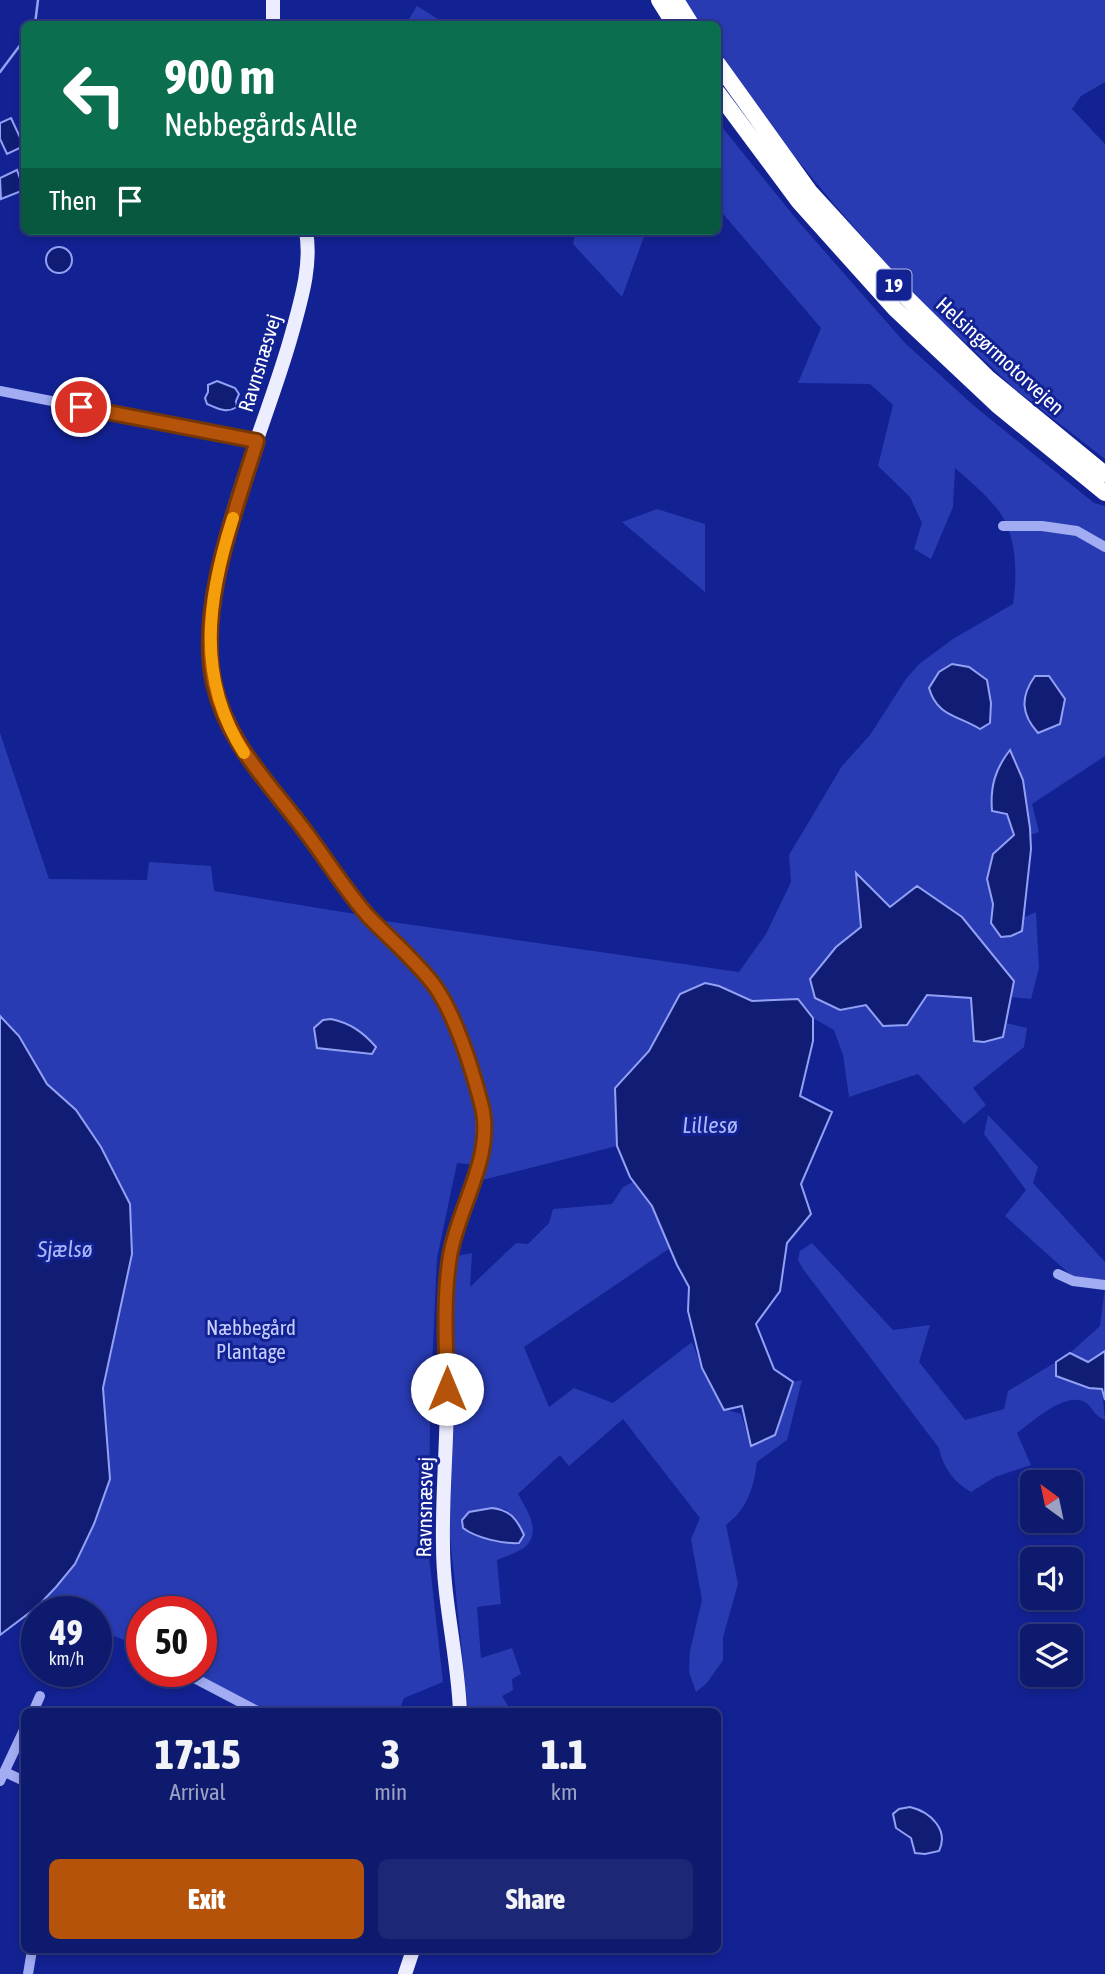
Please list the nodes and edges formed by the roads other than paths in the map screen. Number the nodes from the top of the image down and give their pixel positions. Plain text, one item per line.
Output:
1 (273, 0) edge
2 (659, 0) edge
3 (676, 0) edge
4 (273, 21) edge
5 (672, 21) edge
6 (689, 21) edge
7 (721, 68) edge
8 (721, 97) edge
9 (306, 235) edge
10 (0, 391) edge
11 (257, 441) junction
12 (1105, 474) edge
13 (1105, 493) edge
14 (1003, 526) dead end
15 (1105, 547) edge
16 (1058, 1274) dead end
17 (1105, 1286) edge
18 (211, 1687) edge
19 (40, 1696) dead end
20 (35, 1708) edge
21 (251, 1708) edge
22 (460, 1708) edge
23 (21, 1737) edge
24 (3, 1776) edge
25 (21, 1780) edge
26 (32, 1953) edge
27 (412, 1953) edge
28 (28, 1974) edge
29 (405, 1974) edge

1 - 4 main road
2 - 5 highway
3 - 6 highway
7 - 12 highway, Helsingørmotorvejen / 19
8 - 13 highway, Helsingørmotorvejen / 19
9 - 11 main road, Ravnsnæsvej
10 - 11 street
11 - 22 main road, Ravnsnæsvej
14 - 15 street
16 - 17 street
18 - 21 street
19 - 20 street
23 - 24 street
24 - 25 street
26 - 28 street
27 - 29 main road

